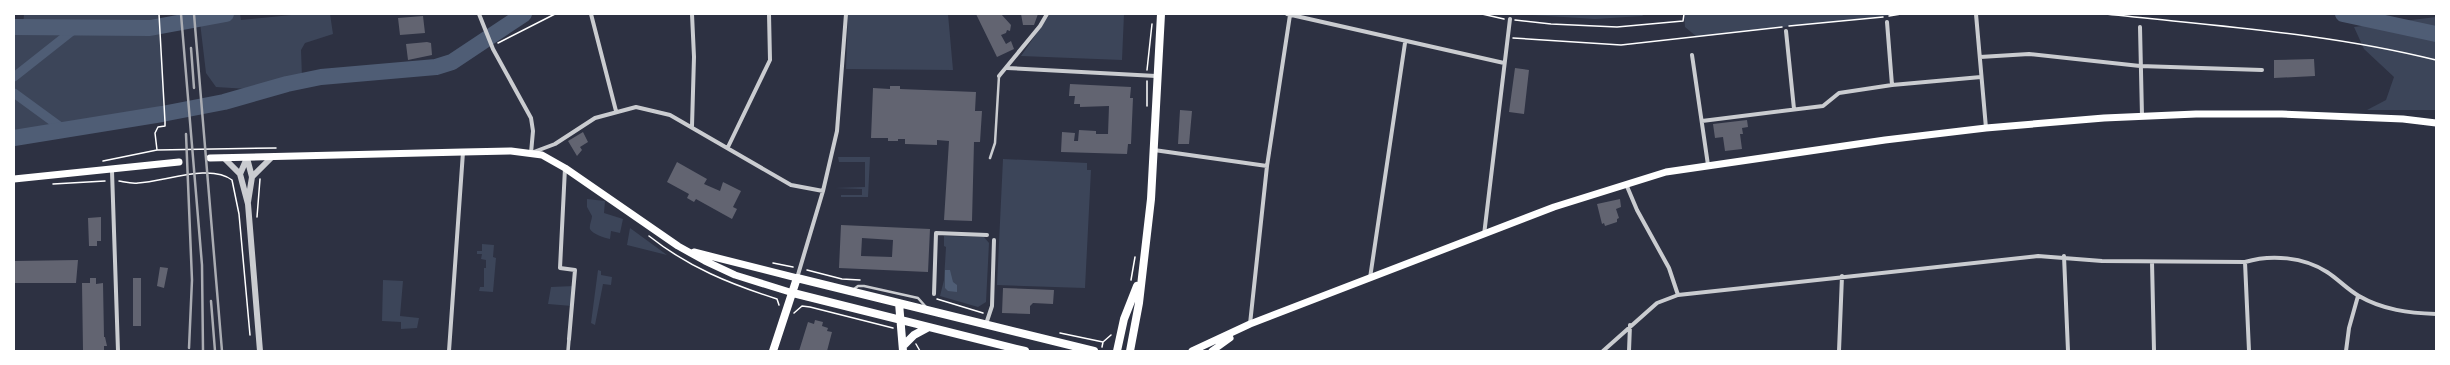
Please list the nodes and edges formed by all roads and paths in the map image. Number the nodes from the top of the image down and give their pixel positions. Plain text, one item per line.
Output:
1 (159, 14) edge
2 (479, 14) edge
3 (554, 14) edge
4 (591, 14) edge
5 (692, 14) edge
6 (769, 14) edge
7 (846, 14) edge
8 (1047, 14) edge
9 (1161, 14) edge
10 (1288, 14) edge
11 (1482, 14) edge
12 (1684, 14) edge
13 (1901, 14) edge
14 (1976, 14) edge
15 (2106, 14) edge
16 (1510, 19) junction
17 (1152, 20) dead end
18 (1887, 22) dead end
19 (2140, 27) dead end
20 (1786, 31) dead end
21 (1508, 37) junction
22 (1406, 43) junction
23 (491, 45) junction
24 (1692, 55) dead end
25 (1980, 57) junction
26 (2436, 60) edge
27 (1504, 63) junction
28 (2140, 66) junction
29 (1007, 68) junction
30 (2262, 70) dead end
31 (999, 76) joint
32 (1147, 76) junction
33 (1156, 76) junction
34 (1981, 77) junction
35 (1892, 85) junction
36 (1794, 109) junction
37 (616, 111) junction
38 (1147, 111) dead end
39 (2142, 116) junction
40 (1702, 121) junction
41 (2436, 123) edge
42 (692, 126) junction
43 (1986, 128) junction
44 (275, 147) dead end
45 (728, 147) junction
46 (157, 150) junction
47 (1154, 150) junction
48 (463, 152) junction
49 (531, 153) junction
50 (272, 157) junction
51 (210, 158) dead end
52 (224, 158) junction
53 (247, 158) junction
54 (990, 158) dead end
55 (98, 162) dead end
56 (179, 162) dead end
57 (1708, 165) junction
58 (1267, 166) junction
59 (565, 168) junction
60 (112, 171) junction
61 (240, 174) junction
62 (252, 177) junction
63 (260, 178) dead end
64 (14, 180) edge
65 (112, 181) junction
66 (92, 182) dead end
67 (1626, 183) junction
68 (823, 191) junction
69 (248, 204) junction
70 (257, 218) dead end
71 (647, 235) dead end
72 (987, 235) dead end
73 (1484, 236) junction
74 (994, 240) dead end
75 (1136, 250) dead end
76 (688, 251) junction
77 (2064, 256) junction
78 (769, 262) dead end
79 (2152, 262) junction
80 (2244, 262) junction
81 (800, 268) junction
82 (1142, 272) junction
83 (1842, 276) junction
84 (797, 278) junction
85 (842, 278) dead end
86 (1370, 278) junction
87 (1130, 283) dead end
88 (853, 291) junction
89 (792, 293) junction
90 (1678, 295) junction
91 (935, 296) joint
92 (2358, 296) junction
93 (772, 298) dead end
94 (899, 303) junction
95 (930, 311) junction
96 (795, 313) dead end
97 (2436, 314) edge
98 (989, 316) junction
99 (902, 321) junction
100 (1250, 324) junction
101 (986, 325) junction
102 (1630, 325) junction
103 (927, 328) junction
104 (1053, 332) dead end
105 (1113, 332) dead end
106 (903, 335) junction
107 (251, 337) dead end
108 (569, 339) joint
109 (1103, 342) junction
110 (916, 345) dead end
111 (904, 348) edge
112 (118, 351) edge
113 (260, 351) edge
114 (449, 351) edge
115 (568, 351) edge
116 (773, 351) edge
117 (920, 351) edge
118 (1025, 351) edge
119 (1094, 351) edge
120 (1101, 351) edge
121 (1117, 351) edge
122 (1130, 351) edge
123 (1192, 351) edge
124 (1212, 351) edge
125 (1603, 351) edge
126 (1629, 351) edge
127 (1839, 351) edge
128 (2068, 351) edge
129 (2154, 351) edge
130 (2249, 351) edge
131 (2346, 351) edge

1 - 46 path
2 - 23 street
3 - 23 path
4 - 37 street
5 - 42 street
6 - 45 street
7 - 68 street
8 - 29 street
9 - 33 main road
10 - 22 street
10 - 58 street
11 - 16 path
12 - 16 path
13 - 21 path
14 - 25 street
15 - 26 path
16 - 21 street
17 - 32 path
18 - 35 street
19 - 28 street
20 - 36 street
21 - 27 street
22 - 27 street
22 - 86 street
23 - 49 street
24 - 40 street
25 - 28 street
25 - 34 street
27 - 73 street
28 - 30 street
28 - 39 street
29 - 31 street
29 - 32 street
31 - 54 lane
32 - 33 street
32 - 38 path
33 - 47 main road
34 - 35 street
34 - 43 street
35 - 36 street
36 - 40 street
37 - 42 street
37 - 49 street
39 - 41 main road
39 - 43 main road
40 - 57 street
42 - 45 street
43 - 57 main road
44 - 46 path
45 - 68 street
46 - 55 path
47 - 58 street
47 - 82 main road
48 - 49 main road
48 - 50 main road
48 - 114 street
49 - 59 main road
50 - 53 main road
50 - 62 street
51 - 52 main road
52 - 53 main road
52 - 61 street
53 - 61 street
53 - 62 street
56 - 60 main road
57 - 67 main road
58 - 100 street
59 - 76 main road
59 - 108 street
60 - 64 main road
60 - 65 street
61 - 69 street
62 - 69 street
63 - 70 path
65 - 66 path
65 - 107 path
65 - 112 street
67 - 73 main road
67 - 90 street
68 - 81 street
69 - 113 street
71 - 93 path
72 - 91 street
73 - 86 main road
74 - 98 street
75 - 87 path
76 - 84 main road
76 - 89 main road
77 - 79 street
77 - 83 street
77 - 128 street
78 - 81 path
79 - 80 street
79 - 129 street
80 - 92 street
80 - 130 street
81 - 84 street
81 - 85 path
82 - 121 main road
82 - 122 main road
83 - 90 street
83 - 127 street
84 - 88 main road
84 - 89 main road
86 - 100 main road
88 - 94 main road
88 - 95 lane
89 - 99 main road
89 - 116 main road
90 - 102 street
91 - 98 path
92 - 97 street
92 - 131 street
94 - 95 main road
94 - 99 main road
95 - 101 main road
96 - 106 path
98 - 101 street
99 - 103 main road
99 - 106 main road
100 - 123 main road
100 - 124 main road
101 - 119 main road
102 - 125 street
102 - 126 street
103 - 111 main road
103 - 118 main road
104 - 109 path
105 - 109 path
106 - 111 main road
108 - 115 street
109 - 120 path
110 - 117 path

